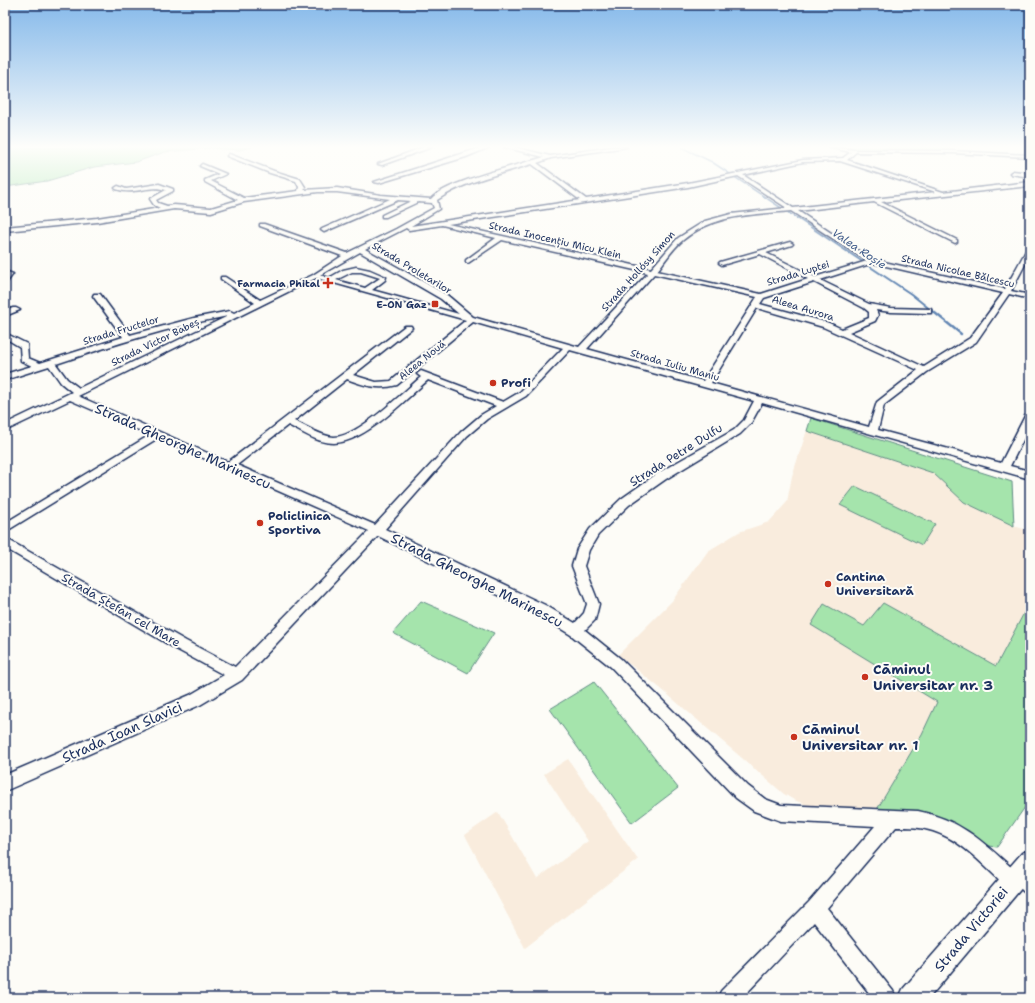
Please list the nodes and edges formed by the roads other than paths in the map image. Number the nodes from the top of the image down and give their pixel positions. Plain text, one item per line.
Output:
1 (163, 194) edge
2 (231, 194) edge
3 (283, 194) edge
4 (362, 194) edge
5 (441, 194) edge
6 (575, 194) edge
7 (631, 194) edge
8 (763, 194) edge
9 (937, 194) edge
10 (397, 199) junction
11 (243, 200) junction
12 (419, 200) junction
13 (433, 200) junction
14 (584, 201) junction
15 (875, 201) junction
16 (166, 208) junction
17 (788, 210) junction
18 (384, 216) dead end
19 (439, 223) junction
20 (262, 225) dead end
21 (5, 229) edge
22 (402, 229) junction
23 (324, 230) dead end
24 (500, 238) junction
25 (956, 241) dead end
26 (790, 244) dead end
27 (360, 249) junction
28 (1030, 249) edge
29 (760, 252) junction
30 (346, 255) junction
31 (468, 261) dead end
32 (873, 261) junction
33 (722, 263) dead end
34 (653, 271) junction
35 (5, 273) edge
36 (315, 276) junction
37 (223, 278) dead end
38 (814, 279) junction
39 (330, 280) junction
40 (5, 281) edge
41 (366, 290) junction
42 (1007, 292) junction
43 (98, 296) dead end
44 (761, 296) junction
45 (1030, 297) edge
46 (260, 303) junction
47 (756, 305) junction
48 (867, 306) junction
49 (16, 310) dead end
50 (244, 310) junction
51 (928, 311) dead end
52 (5, 314) edge
53 (472, 320) junction
54 (408, 328) dead end
55 (843, 332) junction
56 (5, 335) edge
57 (128, 338) junction
58 (568, 346) junction
59 (581, 350) junction
60 (51, 363) junction
61 (40, 366) junction
62 (924, 370) junction
63 (411, 371) junction
64 (5, 376) edge
65 (347, 376) junction
66 (427, 376) junction
67 (705, 385) junction
68 (74, 394) junction
69 (759, 400) junction
70 (505, 406) junction
71 (1030, 416) edge
72 (287, 422) junction
73 (5, 428) edge
74 (873, 432) junction
75 (158, 434) junction
76 (229, 466) junction
77 (1004, 468) junction
78 (1030, 475) edge
79 (5, 528) edge
80 (377, 530) junction
81 (5, 542) edge
82 (576, 631) junction
83 (237, 675) junction
84 (5, 783) edge
85 (893, 818) junction
86 (1022, 875) edge
87 (815, 908) junction
88 (728, 998) edge
89 (886, 998) edge
90 (912, 998) edge

1 - 16 street
2 - 11 street
3 - 11 street
4 - 10 street
5 - 13 street
6 - 14 street
7 - 14 street
8 - 17 street, Strada Nicolae Bălcescu
9 - 15 street, Strada Hollósy Simon
10 - 12 street
10 - 23 street
11 - 16 street
12 - 13 street
12 - 18 street
13 - 22 street
14 - 19 street
15 - 17 street, Strada Hollósy Simon
15 - 25 street
16 - 21 street
17 - 32 street, Strada Nicolae Bălcescu
17 - 34 street, Strada Hollósy Simon
19 - 22 street
19 - 24 street, Strada Inocențiu Micu Klein
20 - 30 street
22 - 27 street, Strada Victor Babeș
24 - 31 street
24 - 34 street, Strada Inocențiu Micu Klein
26 - 29 street
27 - 30 street, Strada Victor Babeș
27 - 53 street, Strada Proletarilor
28 - 42 street
29 - 33 street
29 - 38 street
30 - 36 street, Strada Victor Babeș
32 - 38 street, Strada Luptei
32 - 42 street, Strada Nicolae Bălcescu
34 - 44 street, Strada Inocențiu Micu Klein
34 - 59 street, Strada Hollósy Simon
35 - 40 street
36 - 39 street, Strada Iuliu Maniu
36 - 46 street, Strada Victor Babeș
37 - 46 street
38 - 44 street, Strada Luptei
38 - 48 street
39 - 41 street, Strada Iuliu Maniu
39 - 41 street
41 - 53 street, Strada Iuliu Maniu
42 - 45 street, Strada Nicolae Bălcescu
42 - 62 street
43 - 57 street
44 - 47 street, Strada Luptei
46 - 50 street, Strada Victor Babeș
47 - 55 street, Aleea Aurora
47 - 67 street, Strada Luptei
48 - 51 street
48 - 55 street, Aleea Aurora
49 - 52 street
50 - 57 street, Strada Fructelor
50 - 68 street, Strada Victor Babeș
53 - 58 street, Strada Iuliu Maniu
53 - 63 street, Aleea Nouă
54 - 65 street
55 - 62 street, Aleea Aurora
56 - 61 street
57 - 60 street, Strada Fructelor
58 - 59 street, Strada Iuliu Maniu
58 - 70 street
59 - 67 street, Strada Iuliu Maniu
60 - 61 street, Strada Fructelor
60 - 68 street, Strada Gheorghe Marinescu
61 - 64 street, Strada Fructelor
62 - 74 street
63 - 65 street, Aleea Nouă
63 - 66 street
65 - 72 street
66 - 70 street
66 - 72 street, Aleea Nouă
67 - 69 street, Strada Iuliu Maniu
68 - 73 street, Strada Victor Babeș
68 - 75 street, Strada Gheorghe Marinescu
69 - 74 street, Strada Iuliu Maniu
69 - 82 street, Strada Petre Dulfu
70 - 80 street
71 - 77 street
72 - 76 street
74 - 77 street, Strada Iuliu Maniu
75 - 76 street, Strada Gheorghe Marinescu
75 - 79 street
76 - 80 street, Strada Gheorghe Marinescu
77 - 78 street, Strada Iuliu Maniu
80 - 82 street, Strada Gheorghe Marinescu
80 - 83 street, Strada Ioan Slavici
81 - 83 street, Strada Ștefan cel Mare
82 - 85 street, Strada Gheorghe Marinescu
83 - 84 street, Strada Ioan Slavici
85 - 86 street, Strada Gheorghe Marinescu
85 - 87 street
86 - 90 street, Strada Victoriei
87 - 88 street
87 - 89 street

